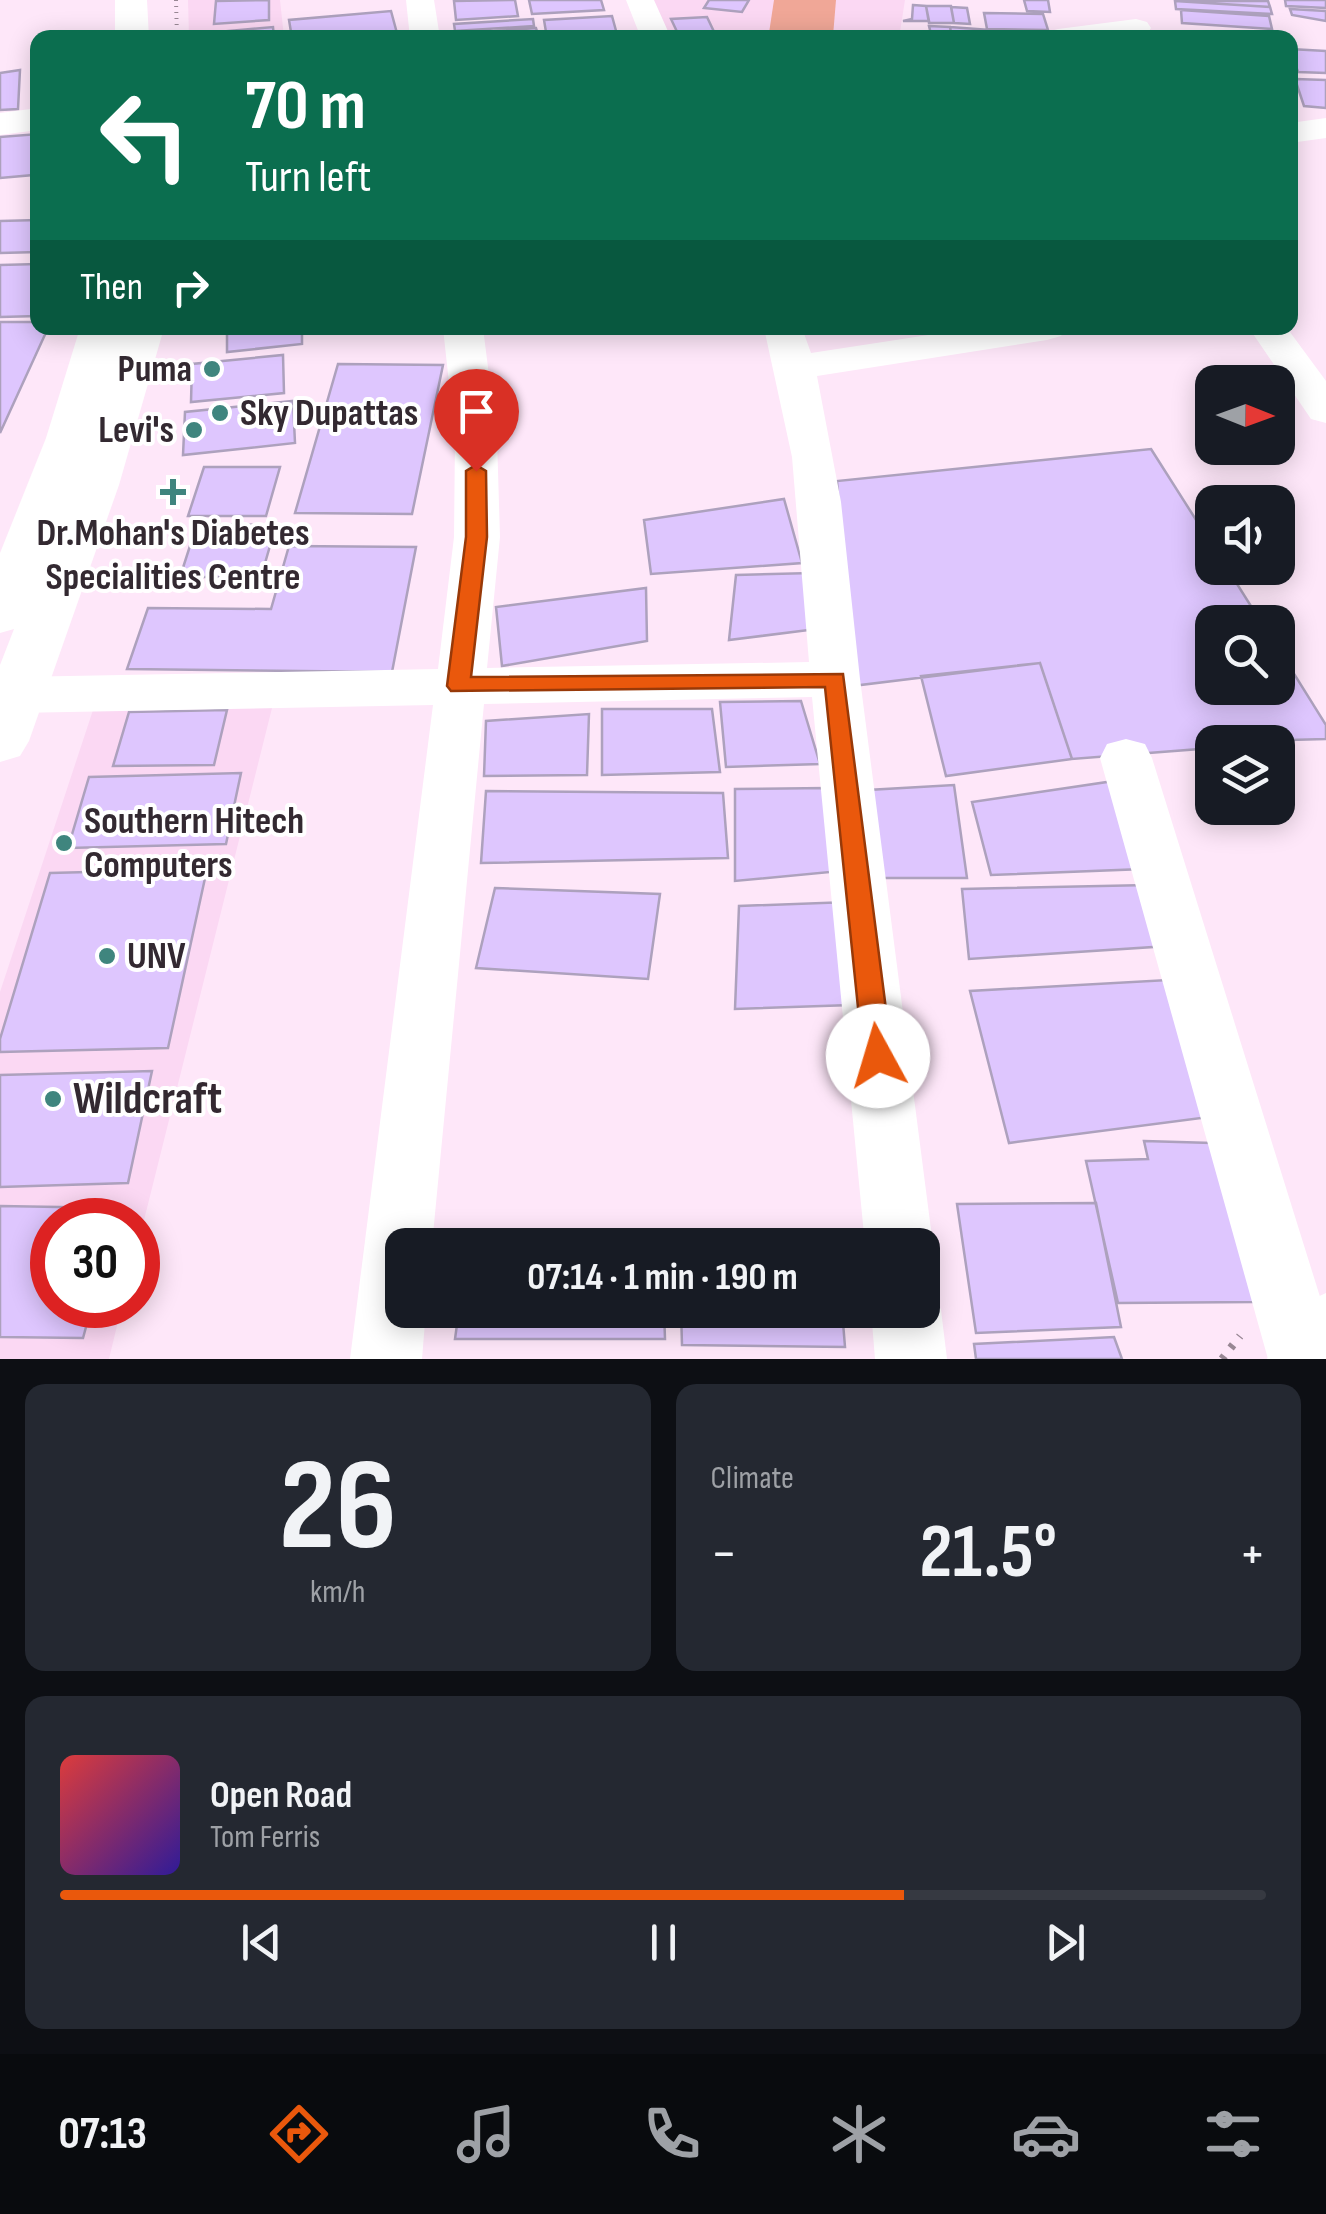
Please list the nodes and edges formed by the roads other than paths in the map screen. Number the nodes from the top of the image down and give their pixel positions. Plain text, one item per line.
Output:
1 (131, 0) edge
2 (420, 0) edge
3 (640, 0) edge
4 (1135, 22) edge
5 (132, 30) edge
6 (424, 30) edge
7 (653, 30) edge
8 (1096, 30) edge
9 (30, 120) edge
10 (0, 124) edge
11 (1326, 128) edge
12 (1298, 132) edge
13 (100, 335) edge
14 (141, 335) edge
15 (464, 335) edge
16 (952, 335) edge
17 (1273, 335) edge
18 (790, 347) edge
19 (1326, 410) edge
20 (0, 615) edge
21 (835, 679) junction
22 (459, 686) junction
23 (8, 718) edge
24 (1126, 758) dead end
25 (897, 1228) edge
26 (908, 1328) edge
27 (1326, 1331) edge
28 (386, 1359) edge
29 (912, 1359) edge
30 (1305, 1359) edge

1 - 5 main road
2 - 6 street
3 - 7 street
4 - 8 street
9 - 10 main road
11 - 12 street
13 - 20 main road
14 - 23 main road
15 - 22 street
16 - 18 street
17 - 19 street
18 - 21 street
21 - 22 street
21 - 25 street
22 - 23 street
22 - 28 street
24 - 30 street
26 - 29 street
27 - 30 main road

